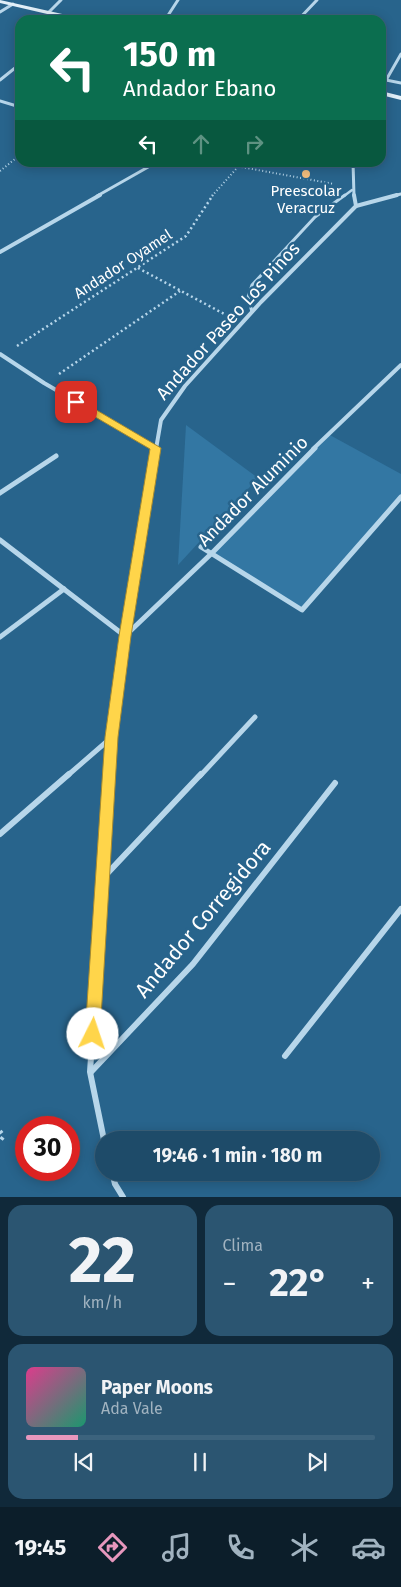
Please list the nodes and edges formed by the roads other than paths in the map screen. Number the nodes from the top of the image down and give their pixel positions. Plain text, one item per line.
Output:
1 (0, 0) edge
2 (62, 0) edge
3 (178, 0) edge
4 (317, 0) edge
5 (13, 4) junction
6 (0, 12) edge
7 (50, 12) junction
8 (60, 15) edge
9 (168, 15) edge
10 (303, 15) edge
11 (401, 54) edge
12 (15, 68) edge
13 (0, 80) edge
14 (386, 80) joint
15 (401, 83) edge
16 (386, 94) edge
17 (401, 98) edge
18 (0, 101) edge
19 (15, 106) edge
20 (149, 167) edge
21 (353, 167) edge
22 (352, 189) junction
23 (401, 194) edge
24 (356, 206) junction
25 (0, 252) edge
26 (252, 312) junction
27 (1, 355) edge
28 (401, 365) edge
29 (156, 448) junction
30 (56, 456) dead end
31 (0, 494) edge
32 (401, 497) edge
33 (0, 540) edge
34 (202, 547) dead end
35 (212, 553) junction
36 (64, 589) junction
37 (125, 636) junction
38 (0, 637) edge
39 (255, 717) dead end
40 (112, 737) junction
41 (335, 782) dead end
42 (0, 834) edge
43 (103, 878) junction
44 (401, 909) edge
45 (285, 1056) dead end
46 (90, 1072) junction
47 (102, 1131) edge
48 (114, 1181) edge
49 (123, 1197) edge

1 - 5 street
2 - 7 street
3 - 9 street
4 - 10 street
5 - 6 street
5 - 7 street
7 - 8 street
11 - 14 street
12 - 13 street
14 - 15 street
16 - 17 street
18 - 19 street
20 - 25 street
21 - 22 street
22 - 24 street
22 - 26 lane
23 - 24 street
24 - 26 street, Andador Paseo Los Pinos
26 - 29 street, Andador Paseo Los Pinos
27 - 29 street
28 - 35 street, Andador Aluminio
29 - 37 street, Andador Paseo Los Pinos
30 - 31 street
32 - 35 street
33 - 36 street
34 - 35 street
35 - 37 street, Andador Aluminio
36 - 37 street
36 - 38 street
37 - 40 street, Andador Paseo Los Pinos
39 - 43 street
40 - 42 street
40 - 43 street, Andador Paseo Los Pinos
41 - 46 street, Andador Corregidora
43 - 46 street, Andador Paseo Los Pinos
44 - 45 street
46 - 47 street, Andador Paseo Los Pinos
48 - 49 street

